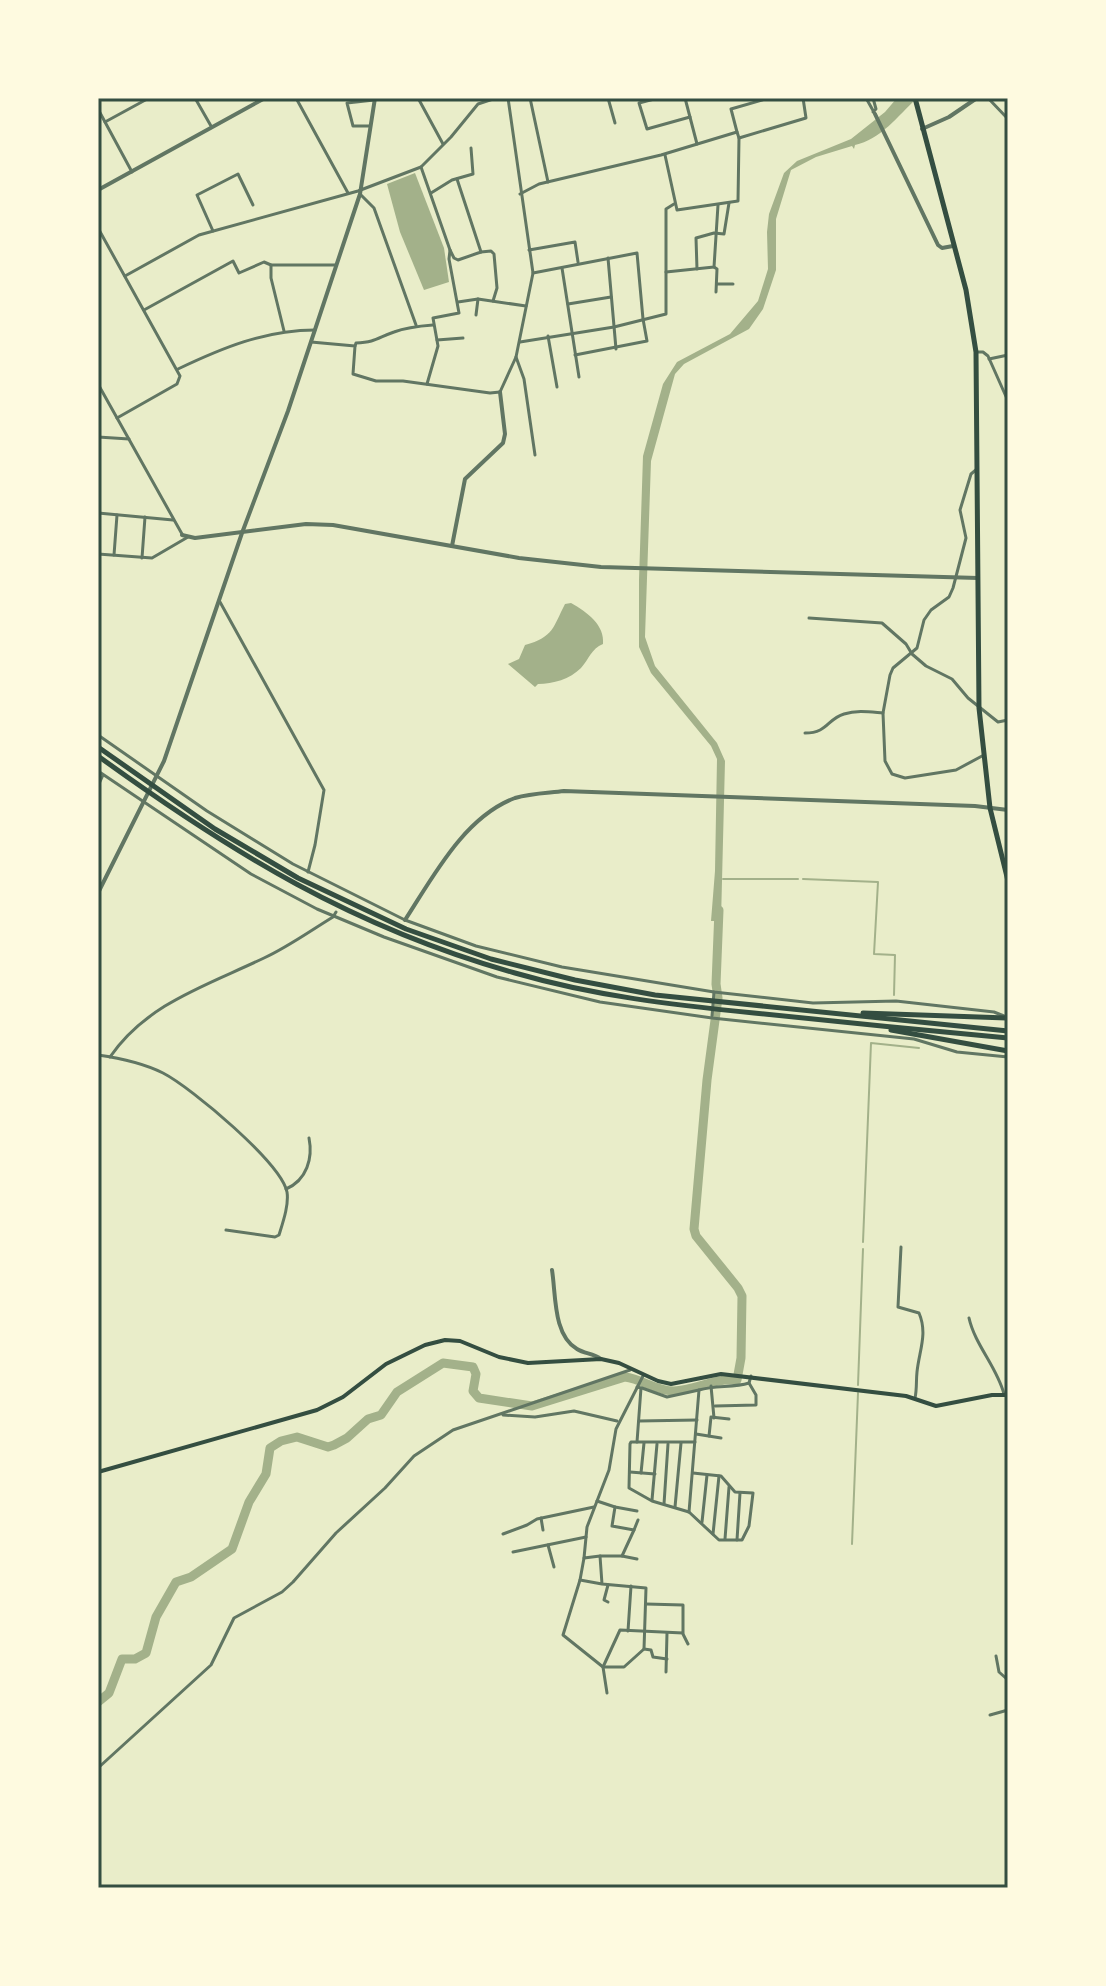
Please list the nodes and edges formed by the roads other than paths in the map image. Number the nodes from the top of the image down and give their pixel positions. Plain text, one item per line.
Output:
1 (149, 98) edge
2 (195, 98) edge
3 (265, 98) edge
4 (296, 98) edge
5 (418, 98) edge
6 (496, 98) edge
7 (508, 98) edge
8 (530, 98) edge
9 (608, 98) edge
10 (658, 98) edge
11 (685, 98) edge
12 (769, 98) edge
13 (803, 98) edge
14 (866, 98) edge
15 (873, 98) edge
16 (915, 98) edge
17 (977, 98) edge
18 (988, 98) edge
19 (375, 99) edge
20 (98, 109) edge
21 (874, 113) junction
22 (1007, 116) edge
23 (690, 117) junction
24 (105, 122) junction
25 (615, 123) dead end
26 (370, 126) junction
27 (211, 128) junction
28 (922, 129) junction
29 (737, 132) junction
30 (739, 138) junction
31 (697, 144) junction
32 (444, 145) junction
33 (471, 148) dead end
34 (665, 153) junction
35 (421, 167) junction
36 (132, 172) junction
37 (457, 179) junction
38 (548, 182) junction
39 (362, 187) junction
40 (98, 190) edge
41 (348, 193) junction
42 (430, 193) junction
43 (360, 194) junction
44 (520, 194) junction
45 (729, 203) junction
46 (674, 204) junction
47 (253, 205) dead end
48 (718, 205) junction
49 (98, 228) edge
50 (213, 232) junction
51 (714, 233) junction
52 (953, 246) junction
53 (450, 250) junction
54 (529, 250) junction
55 (481, 252) junction
56 (608, 258) junction
57 (579, 264) junction
58 (271, 265) junction
59 (336, 265) junction
60 (714, 267) junction
61 (562, 268) junction
62 (697, 269) junction
63 (666, 272) junction
64 (533, 273) junction
65 (125, 276) junction
66 (717, 284) junction
67 (733, 284) dead end
68 (716, 292) dead end
69 (611, 297) junction
70 (478, 299) junction
71 (493, 301) junction
72 (458, 302) junction
73 (567, 304) junction
74 (527, 306) junction
75 (143, 310) junction
76 (476, 315) dead end
77 (643, 319) junction
78 (416, 325) junction
79 (434, 325) junction
80 (614, 327) junction
81 (315, 330) junction
82 (284, 331) junction
83 (571, 333) junction
84 (548, 336) junction
85 (463, 338) dead end
86 (437, 340) junction
87 (311, 342) junction
88 (520, 342) junction
89 (355, 346) junction
90 (616, 349) junction
91 (976, 352) junction
92 (575, 355) junction
93 (1008, 355) edge
94 (516, 357) junction
95 (989, 359) junction
96 (177, 370) junction
97 (579, 377) dead end
98 (98, 384) edge
99 (427, 384) junction
100 (557, 387) dead end
101 (500, 392) junction
102 (1008, 401) edge
103 (117, 418) junction
104 (98, 437) edge
105 (129, 439) junction
106 (535, 455) dead end
107 (977, 469) junction
108 (98, 513) edge
109 (117, 515) junction
110 (145, 517) junction
111 (173, 520) junction
112 (242, 533) junction
113 (185, 536) junction
114 (452, 546) junction
115 (98, 554) edge
116 (114, 556) junction
117 (142, 558) junction
118 (956, 578) junction
119 (978, 578) junction
120 (220, 602) junction
121 (809, 618) dead end
122 (912, 654) junction
123 (979, 708) junction
124 (883, 713) junction
125 (1008, 720) edge
126 (805, 733) dead end
127 (98, 735) edge
128 (98, 747) edge
129 (98, 756) edge
130 (982, 756) junction
131 (98, 771) edge
132 (103, 775) junction
133 (157, 775) junction
134 (98, 786) edge
135 (166, 800) junction
136 (144, 804) junction
137 (990, 808) junction
138 (1008, 810) edge
139 (308, 872) junction
140 (1008, 881) edge
141 (98, 893) edge
142 (336, 912) dead end
143 (333, 917) junction
144 (405, 920) junction
145 (714, 992) junction
146 (917, 1004) junction
147 (723, 1006) junction
148 (917, 1011) dead end
149 (830, 1013) junction
150 (715, 1018) junction
151 (1007, 1018) edge
152 (810, 1019) junction
153 (1008, 1031) edge
154 (1008, 1038) edge
155 (1008, 1051) edge
156 (98, 1055) edge
157 (110, 1057) junction
158 (1008, 1057) edge
159 (309, 1138) dead end
160 (286, 1189) junction
161 (226, 1230) dead end
162 (901, 1247) dead end
163 (552, 1270) dead end
164 (969, 1318) dead end
165 (601, 1359) junction
166 (633, 1369) junction
167 (751, 1376) junction
168 (643, 1377) junction
169 (749, 1383) junction
170 (639, 1386) junction
171 (711, 1386) junction
172 (699, 1390) junction
173 (1006, 1394) edge
174 (915, 1398) junction
175 (715, 1406) junction
176 (499, 1415) junction
177 (714, 1418) junction
178 (729, 1419) dead end
179 (697, 1420) junction
180 (619, 1421) junction
181 (639, 1421) junction
182 (696, 1434) junction
183 (709, 1436) junction
184 (721, 1438) dead end
185 (623, 1439) dead end
186 (635, 1442) junction
187 (695, 1442) junction
188 (644, 1443) junction
189 (681, 1443) junction
190 (657, 1444) junction
191 (668, 1444) junction
192 (98, 1472) edge
193 (629, 1472) junction
194 (641, 1473) junction
195 (693, 1473) junction
196 (655, 1474) junction
197 (707, 1475) junction
198 (719, 1476) junction
199 (729, 1487) junction
200 (740, 1493) junction
201 (597, 1501) junction
202 (652, 1501) junction
203 (664, 1504) junction
204 (594, 1507) junction
205 (615, 1507) junction
206 (675, 1507) junction
207 (637, 1511) dead end
208 (689, 1512) junction
209 (541, 1518) junction
210 (638, 1520) dead end
211 (702, 1524) junction
212 (543, 1530) dead end
213 (634, 1530) junction
214 (503, 1534) dead end
215 (713, 1534) junction
216 (586, 1537) junction
217 (725, 1540) junction
218 (737, 1540) junction
219 (548, 1545) junction
220 (513, 1552) dead end
221 (600, 1556) junction
222 (622, 1556) junction
223 (584, 1558) junction
224 (637, 1559) dead end
225 (554, 1567) dead end
226 (580, 1580) junction
227 (602, 1584) junction
228 (608, 1584) junction
229 (631, 1586) junction
230 (608, 1602) dead end
231 (646, 1604) junction
232 (628, 1631) junction
233 (645, 1631) junction
234 (667, 1633) junction
235 (683, 1633) junction
236 (688, 1644) dead end
237 (644, 1649) junction
238 (996, 1656) dead end
239 (667, 1659) junction
240 (603, 1667) junction
241 (666, 1672) dead end
242 (1008, 1680) edge
243 (607, 1693) dead end
244 (1008, 1710) edge
245 (990, 1715) dead end
246 (98, 1768) edge

1 - 24 street
2 - 27 street
3 - 27 street
4 - 41 street
5 - 32 street
6 - 32 street
7 - 44 street
8 - 38 street
9 - 25 street
10 - 23 street
11 - 23 street
12 - 29 street
13 - 30 street
14 - 21 street
15 - 21 street
16 - 28 highway
17 - 28 street
18 - 22 street
19 - 26 street
19 - 26 street
20 - 24 street
21 - 52 street
23 - 31 street
24 - 36 street
26 - 39 street
27 - 36 street
28 - 52 highway
29 - 30 street
29 - 31 street
30 - 45 street
31 - 34 street
32 - 35 street
33 - 37 street
34 - 38 street
34 - 46 street
35 - 39 street
35 - 42 street
36 - 40 street
37 - 42 street
37 - 55 street
38 - 44 street
39 - 41 street
39 - 43 street
41 - 50 street
42 - 53 street
43 - 59 street
43 - 78 street
44 - 54 street
45 - 48 street
45 - 51 street
46 - 48 street
46 - 63 street
47 - 50 street
48 - 51 street
49 - 65 street
50 - 65 street
51 - 60 street
51 - 62 street
52 - 91 highway
53 - 55 street
53 - 72 street
54 - 57 street
54 - 64 street
55 - 71 street
56 - 57 street
56 - 69 street
56 - 77 street
57 - 61 street
58 - 59 street
58 - 75 street
58 - 82 street
59 - 81 street
60 - 62 street
60 - 66 street
61 - 64 street
61 - 73 street
62 - 63 street
63 - 77 street
64 - 74 street
65 - 75 street
66 - 67 street
66 - 68 street
69 - 73 street
69 - 80 street
70 - 71 street
70 - 72 street
70 - 76 street
71 - 74 street
72 - 79 street
73 - 83 street
74 - 88 street
75 - 96 street
77 - 80 street
77 - 90 street
78 - 79 street
78 - 89 street
79 - 86 street
80 - 83 street
80 - 90 street
81 - 82 street
81 - 87 street
82 - 96 street
83 - 84 street
83 - 92 street
84 - 88 street
84 - 100 street
85 - 86 street
86 - 99 street
87 - 89 street
87 - 112 street
88 - 94 street
89 - 99 street
90 - 92 street
91 - 95 street
91 - 107 highway
92 - 97 street
93 - 95 street
94 - 101 street
94 - 106 street
95 - 102 street
96 - 103 street
98 - 103 street
99 - 101 street
101 - 114 street
103 - 105 street
104 - 105 street
105 - 111 street
107 - 118 street
107 - 119 highway
108 - 109 street
109 - 110 street
109 - 116 street
110 - 111 street
110 - 117 street
111 - 113 street
112 - 113 street
112 - 114 street
112 - 120 street
113 - 117 street
114 - 118 street
115 - 116 street
116 - 117 street
118 - 119 street
118 - 122 street
119 - 123 highway
120 - 133 street
120 - 139 street
121 - 122 street
122 - 123 street
122 - 124 street
123 - 125 street
123 - 130 highway
124 - 126 street
124 - 130 street
127 - 133 street
128 - 135 highway
129 - 135 highway
130 - 137 highway
131 - 132 street
132 - 134 street
132 - 136 street
133 - 136 street
133 - 139 street
135 - 147 highway
136 - 141 street
136 - 143 street
137 - 138 street
137 - 140 highway
137 - 144 street
139 - 144 street
142 - 143 street
143 - 150 street
143 - 157 street
144 - 145 street
145 - 146 street
145 - 150 street
146 - 148 street
146 - 151 street
147 - 149 highway
147 - 152 highway
149 - 151 highway
149 - 153 highway
150 - 158 street
152 - 154 highway
152 - 155 highway
156 - 157 street
157 - 160 street
159 - 160 street
160 - 161 street
162 - 174 street
163 - 165 street
164 - 173 street
165 - 166 main road
165 - 192 main road
166 - 168 main road
166 - 176 street
167 - 168 main road
167 - 169 street
167 - 174 main road
168 - 170 street
169 - 171 street
169 - 175 street
170 - 172 street
170 - 180 street
170 - 181 street
171 - 172 street
171 - 175 street
172 - 179 street
173 - 174 main road
175 - 177 street
176 - 180 street
176 - 246 street
177 - 178 street
177 - 183 street
179 - 181 street
179 - 182 street
180 - 201 street
181 - 186 street
182 - 183 street
182 - 187 street
183 - 184 street
185 - 186 street
186 - 188 street
186 - 193 street
187 - 189 street
187 - 195 street
188 - 190 street
188 - 194 street
189 - 191 street
189 - 206 street
190 - 191 street
190 - 196 street
191 - 203 street
193 - 194 street
193 - 202 street
194 - 196 street
195 - 197 street
195 - 208 street
196 - 202 street
197 - 198 street
197 - 211 street
198 - 199 street
198 - 215 street
199 - 200 street
199 - 217 street
200 - 218 street
200 - 218 street
201 - 204 street
201 - 205 street
202 - 203 street
203 - 206 street
204 - 209 street
204 - 216 street
205 - 207 street
205 - 213 street
206 - 208 street
208 - 211 street
209 - 212 street
209 - 214 street
210 - 213 street
211 - 215 street
213 - 222 street
215 - 217 street
216 - 219 street
216 - 223 street
217 - 218 street
219 - 220 street
219 - 225 street
221 - 222 street
221 - 223 street
221 - 227 street
222 - 224 street
223 - 226 street
226 - 227 street
226 - 240 street
227 - 228 street
228 - 229 street
228 - 230 street
229 - 231 street
229 - 232 street
231 - 233 street
231 - 235 street
232 - 233 street
232 - 240 street
233 - 234 street
233 - 237 street
234 - 235 street
234 - 239 street
235 - 236 street
237 - 239 street
237 - 240 street
238 - 242 street
239 - 241 street
240 - 243 street
244 - 245 street

